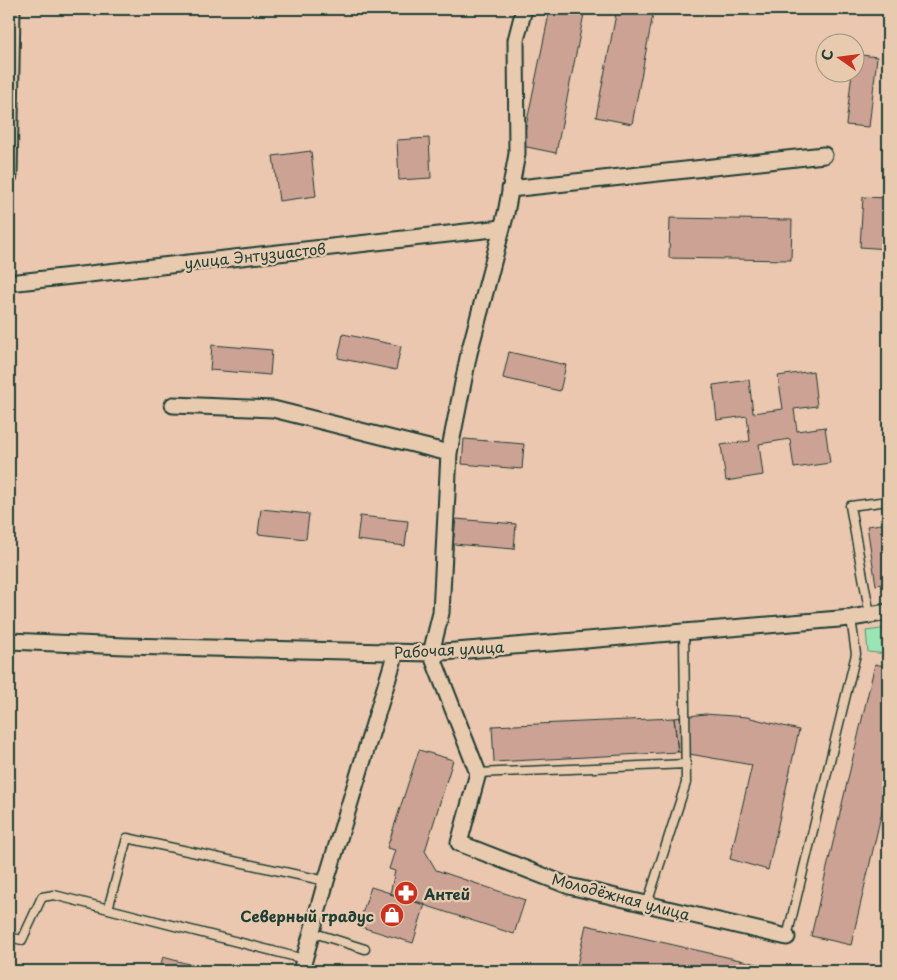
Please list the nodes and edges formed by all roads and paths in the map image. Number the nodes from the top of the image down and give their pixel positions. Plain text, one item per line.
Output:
1 (12, 9) edge
2 (524, 9) edge
3 (824, 155) dead end
4 (9, 176) edge
5 (510, 189) junction
6 (502, 228) junction
7 (9, 282) edge
8 (173, 405) dead end
9 (448, 453) junction
10 (888, 501) edge
11 (888, 612) edge
12 (870, 614) junction
13 (851, 618) junction
14 (684, 632) junction
15 (9, 641) edge
16 (396, 652) junction
17 (431, 653) junction
18 (686, 764) junction
19 (478, 773) junction
20 (326, 881) junction
21 (647, 904) junction
22 (108, 909) junction
23 (311, 932) junction
24 (9, 937) edge
25 (786, 937) joint
26 (365, 949) dead end
27 (303, 965) edge

1 - 4 street
2 - 5 street
3 - 5 street
5 - 6 street
6 - 7 street, улица Энтузиастов
6 - 9 street
8 - 9 street
9 - 17 street
10 - 12 lane
11 - 12 street, Рабочая улица
12 - 13 street, Рабочая улица
13 - 14 street, Рабочая улица
13 - 25 lane
14 - 17 street, Рабочая улица
14 - 18 lane
15 - 16 street, Рабочая улица
16 - 17 street, Рабочая улица
16 - 20 street
17 - 19 street
18 - 19 lane
18 - 21 lane
19 - 21 street, Молодёжная улица
20 - 22 lane
20 - 23 street
21 - 25 street, Молодёжная улица
22 - 24 lane
22 - 27 lane
23 - 26 lane
23 - 27 street

